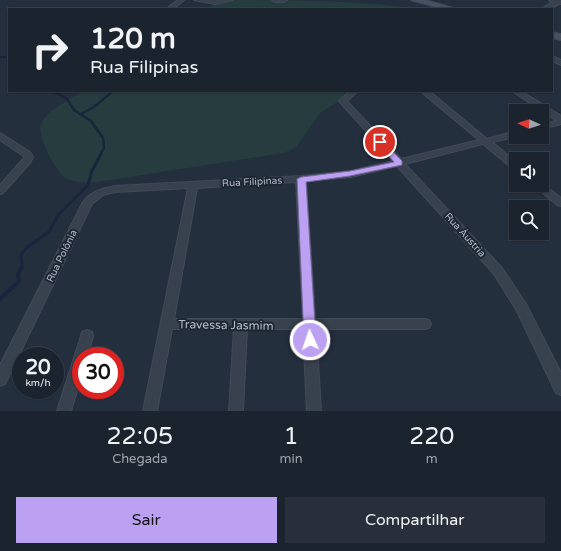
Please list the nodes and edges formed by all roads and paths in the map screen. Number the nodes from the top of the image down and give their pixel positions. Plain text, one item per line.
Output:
1 (181, 0) edge
2 (197, 0) edge
3 (230, 0) edge
4 (275, 0) edge
5 (284, 0) edge
6 (415, 0) edge
7 (558, 1) edge
8 (170, 8) edge
9 (449, 8) edge
10 (547, 8) edge
11 (353, 92) edge
12 (425, 92) edge
13 (518, 92) edge
14 (561, 121) edge
15 (549, 125) edge
16 (0, 136) edge
17 (509, 136) edge
18 (485, 142) junction
19 (509, 161) edge
20 (399, 163) junction
21 (301, 179) junction
22 (192, 185) junction
23 (0, 191) edge
24 (103, 191) joint
25 (548, 192) edge
26 (561, 203) edge
27 (167, 324) junction
28 (424, 324) dead end
29 (309, 325) junction
30 (241, 326) junction
31 (86, 336) dead end
32 (0, 379) edge
33 (561, 388) edge
34 (64, 411) edge
35 (150, 411) edge
36 (236, 411) edge
37 (314, 411) edge

1 - 8 street
2 - 3 street
4 - 5 street
6 - 9 main road
7 - 10 street
11 - 20 street, Rua Áustria
12 - 18 street
13 - 14 street
14 - 15 street
16 - 23 street
17 - 18 street, Rua Filipinas
18 - 19 street
18 - 20 street, Rua Filipinas
20 - 21 street, Rua Filipinas
20 - 33 street, Rua Áustria
21 - 22 street, Rua Filipinas
21 - 29 street
22 - 24 street, Rua Filipinas
22 - 27 street
24 - 32 street, Rua Polônia
25 - 26 street
27 - 30 street, Travessa Jasmim
27 - 35 street
28 - 29 street, Travessa Jasmim
29 - 30 street, Travessa Jasmim
29 - 37 street
30 - 36 street
31 - 34 street

